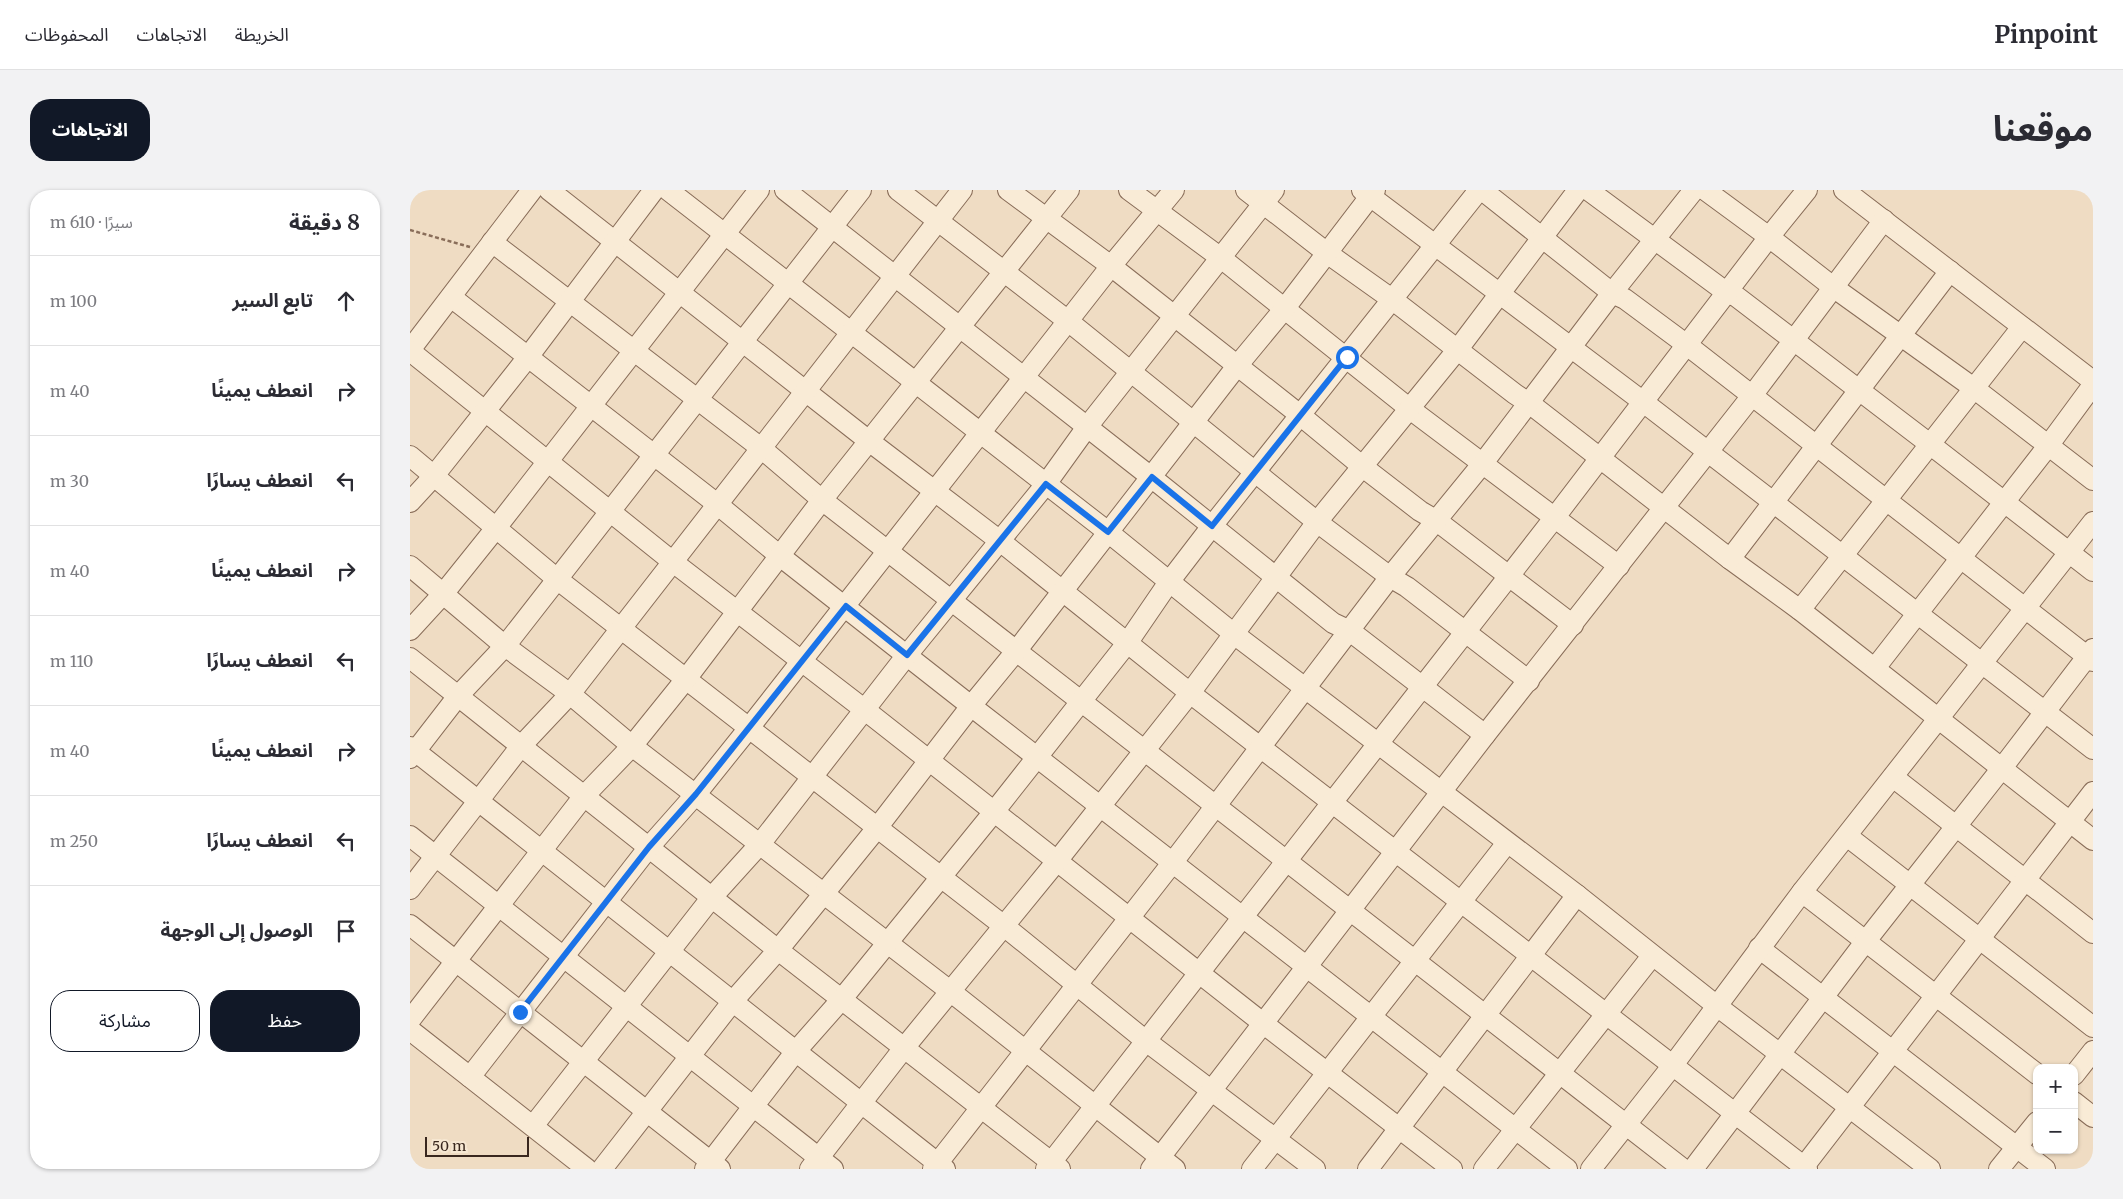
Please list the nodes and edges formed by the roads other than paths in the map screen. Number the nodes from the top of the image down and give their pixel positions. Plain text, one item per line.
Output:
1 (532, 190) edge
2 (549, 190) edge
3 (654, 190) edge
4 (668, 190) edge
5 (759, 190) edge
6 (785, 190) edge
7 (861, 190) edge
8 (898, 190) edge
9 (962, 190) edge
10 (1008, 190) edge
11 (1069, 190) edge
12 (1129, 190) edge
13 (1174, 190) edge
14 (1246, 190) edge
15 (1480, 190) edge
16 (1578, 190) edge
17 (1588, 190) edge
18 (1694, 190) edge
19 (1705, 190) edge
20 (1808, 190) edge
21 (1844, 190) edge
22 (1369, 192) edge
23 (1268, 197) edge
24 (1158, 211) junction
25 (1047, 218) junction
26 (1884, 220) junction
27 (938, 221) junction
28 (832, 227) junction
29 (726, 233) junction
30 (1769, 236) junction
31 (1542, 238) junction
32 (1654, 239) junction
33 (616, 242) junction
34 (1436, 244) junction
35 (489, 246) junction
36 (1327, 253) junction
37 (1221, 258) junction
38 (1111, 266) junction
39 (1950, 271) junction
40 (1004, 273) junction
41 (894, 277) junction
42 (789, 283) junction
43 (1833, 287) junction
44 (680, 291) junction
45 (1726, 292) junction
46 (1612, 293) junction
47 (1500, 294) junction
48 (451, 297) junction
49 (1393, 300) junction
50 (570, 302) junction
51 (1285, 308) junction
52 (1174, 317) junction
53 (1068, 321) junction
54 (2022, 327) junction
55 (959, 328) junction
56 (852, 332) junction
57 (1900, 336) junction
58 (1794, 341) junction
59 (743, 342) junction
60 (1687, 345) junction
61 (1572, 347) junction
62 (1458, 349) junction
63 (410, 350) edge
64 (634, 351) junction
65 (528, 357) junction
66 (1347, 357) junction
67 (1237, 366) junction
68 (1130, 372) junction
69 (1024, 378) junction
70 (2093, 383) edge
71 (915, 384) junction
72 (1974, 388) junction
73 (1859, 390) junction
74 (806, 391) junction
75 (1751, 397) junction
76 (698, 400) junction
77 (1642, 401) junction
78 (1530, 403) junction
79 (590, 406) junction
80 (1410, 409) junction
81 (484, 410) junction
82 (1300, 415) junction
83 (1194, 422) junction
84 (1087, 427) junction
85 (982, 433) junction
86 (869, 441) junction
87 (1932, 444) junction
88 (2048, 446) junction
89 (1817, 447) junction
90 (762, 448) junction
91 (1708, 451) junction
92 (410, 456) edge
93 (654, 456) junction
94 (1600, 458) junction
95 (547, 461) junction
96 (1483, 463) junction
97 (1362, 467) junction
98 (1255, 473) junction
99 (433, 477) junction
100 (1152, 477) junction
101 (2093, 480) edge
102 (1046, 484) junction
103 (934, 491) junction
104 (822, 500) junction
105 (1887, 501) junction
106 (410, 502) edge
107 (1774, 502) junction
108 (2004, 503) junction
109 (718, 504) junction
110 (1664, 507) junction
111 (611, 512) junction
112 (1554, 517) junction
113 (1437, 521) junction
114 (1317, 522) junction
115 (2093, 522) edge
116 (1212, 526) junction
117 (496, 528) junction
118 (1108, 532) junction
119 (1000, 541) junction
120 (887, 550) junction
121 (2068, 552) junction
122 (780, 556) junction
123 (1843, 557) junction
124 (1730, 559) junction
125 (1961, 559) junction
126 (673, 562) junction
127 (410, 566) edge
128 (1619, 566) junction
129 (2093, 571) edge
130 (1509, 575) junction
131 (1390, 577) junction
132 (1276, 578) junction
133 (557, 579) junction
134 (1168, 582) junction
135 (1063, 591) junction
136 (443, 594) junction
137 (952, 600) junction
138 (846, 606) junction
139 (2025, 608) junction
140 (1800, 610) junction
141 (738, 611) junction
142 (1918, 614) junction
143 (1573, 625) junction
144 (622, 628) junction
145 (410, 630) edge
146 (1350, 631) junction
147 (1465, 631) junction
148 (1234, 634) junction
149 (1128, 642) junction
150 (505, 646) junction
151 (1017, 650) junction
152 (907, 655) junction
153 (2091, 655) edge
154 (410, 658) edge
155 (801, 661) junction
156 (1982, 664) junction
157 (1875, 668) junction
158 (686, 679) junction
159 (1529, 681) junction
160 (1421, 686) junction
161 (1305, 688) junction
162 (1190, 693) junction
163 (570, 694) junction
164 (458, 696) junction
165 (1080, 701) junction
166 (971, 706) junction
167 (865, 710) junction
168 (2044, 713) junction
169 (1940, 719) junction
170 (749, 728) junction
171 (1485, 735) junction
172 (1377, 744) junction
173 (521, 746) junction
174 (632, 746) junction
175 (1261, 746) junction
176 (2093, 749) edge
177 (1143, 750) junction
178 (412, 752) edge
179 (1036, 757) junction
180 (928, 761) junction
181 (2002, 768) junction
182 (1893, 778) junction
183 (812, 779) junction
184 (1441, 791) junction
185 (2093, 792) edge
186 (696, 794) junction
187 (584, 796) junction
188 (478, 801) junction
189 (1332, 802) junction
190 (1100, 805) junction
191 (1217, 805) junction
192 (993, 813) junction
193 (2070, 822) junction
194 (877, 828) junction
195 (1956, 828) junction
196 (410, 836) edge
197 (1847, 836) junction
198 (2093, 840) edge
199 (1507, 843) junction
200 (760, 844) junction
201 (649, 847) junction
202 (542, 851) junction
203 (1396, 852) junction
204 (436, 856) junction
205 (1288, 860) junction
206 (1057, 861) junction
207 (1173, 862) junction
208 (942, 878) junction
209 (2025, 881) junction
210 (1910, 886) junction
211 (410, 889) edge
212 (1802, 892) junction
213 (822, 894) junction
214 (1577, 895) junction
215 (712, 896) junction
216 (606, 902) junction
217 (1461, 902) junction
218 (499, 906) junction
219 (1349, 910) junction
220 (1129, 918) junction
221 (1243, 918) junction
222 (410, 925) edge
223 (1004, 926) junction
224 (2093, 933) edge
225 (1980, 939) junction
226 (1865, 942) junction
227 (888, 943) junction
228 (1759, 948) junction
229 (778, 950) junction
230 (669, 951) junction
231 (1531, 956) junction
232 (1652, 956) junction
233 (563, 957) junction
234 (1414, 960) junction
235 (456, 961) junction
236 (1306, 968) junction
237 (1200, 973) junction
238 (1076, 984) junction
239 (950, 992) junction
240 (1936, 996) junction
241 (1823, 998) junction
242 (842, 1000) junction
243 (733, 1001) junction
244 (626, 1006) junction
245 (1717, 1006) junction
246 (520, 1012) junction
247 (1606, 1014) junction
248 (1485, 1016) junction
249 (1370, 1017) junction
250 (410, 1020) edge
251 (1264, 1024) junction
252 (2093, 1027) edge
253 (410, 1030) edge
254 (1146, 1041) junction
255 (904, 1048) junction
256 (1025, 1050) junction
257 (796, 1051) junction
258 (1892, 1051) junction
259 (2093, 1051) edge
260 (1780, 1054) junction
261 (690, 1056) junction
262 (584, 1061) junction
263 (1673, 1065) junction
264 (2078, 1070) edge
265 (1442, 1071) junction
266 (2033, 1071) edge
267 (1327, 1072) junction
268 (1560, 1072) junction
269 (470, 1077) junction
270 (1211, 1091) junction
271 (862, 1103) junction
272 (2078, 1105) edge
273 (753, 1106) junction
274 (1096, 1107) junction
275 (981, 1108) junction
276 (1850, 1108) junction
277 (647, 1111) junction
278 (1736, 1114) junction
279 (2093, 1117) edge
280 (1626, 1124) junction
281 (533, 1126) junction
282 (2033, 1127) edge
283 (1398, 1128) junction
284 (1516, 1129) junction
285 (1275, 1139) junction
286 (2017, 1146) junction
287 (821, 1165) edge
288 (1162, 1165) edge
289 (712, 1166) edge
290 (938, 1167) edge
291 (1052, 1167) edge
292 (1804, 1168) edge
293 (587, 1169) edge
294 (602, 1169) edge
295 (1252, 1169) edge
296 (1314, 1169) edge
297 (1368, 1169) edge
298 (1452, 1169) edge
299 (1484, 1169) edge
300 (1567, 1169) edge
301 (1591, 1169) edge
302 (1683, 1169) edge
303 (1693, 1169) edge
304 (1930, 1169) edge
305 (1999, 1169) edge
306 (2045, 1169) edge

1 - 35 street
2 - 33 street
3 - 33 street
4 - 29 street
5 - 29 street
6 - 28 street
7 - 28 street
8 - 27 street
9 - 27 street
10 - 25 street
11 - 25 street
12 - 24 street
13 - 24 street
14 - 23 street
15 - 31 street
15 - 34 street
16 - 31 street
17 - 32 street
18 - 32 street
19 - 30 street
20 - 30 street
21 - 26 street
22 - 34 street
22 - 36 street
23 - 36 street
23 - 37 street
24 - 37 street
24 - 38 street
25 - 38 street
25 - 40 street
26 - 39 street
26 - 43 street
27 - 40 street
27 - 41 street
28 - 41 street
28 - 42 street
29 - 42 street
29 - 44 street
30 - 43 street
30 - 45 street
31 - 46 street
31 - 47 street
32 - 45 street
32 - 46 street
33 - 44 street
33 - 50 street
34 - 47 street
34 - 49 street
35 - 48 street
35 - 50 street
36 - 49 street
36 - 51 street
37 - 51 street
37 - 52 street
38 - 52 street
38 - 53 street
39 - 54 street
39 - 57 street
40 - 53 street
40 - 55 street
41 - 55 street
41 - 56 street
42 - 56 street
42 - 59 street
43 - 57 street
43 - 58 street
44 - 59 street
44 - 64 street
45 - 58 street
45 - 60 street
46 - 60 street
46 - 61 street
47 - 61 street
47 - 62 street
48 - 63 street
48 - 65 street
49 - 62 street
49 - 66 street
50 - 64 street
50 - 65 street
51 - 66 street
51 - 67 street
52 - 67 street
52 - 68 street
53 - 68 street
53 - 69 street
54 - 70 street
54 - 72 street
55 - 69 street
55 - 71 street
56 - 71 street
56 - 74 street
57 - 72 street
57 - 73 street
58 - 73 street
58 - 75 street
59 - 74 street
59 - 76 street
60 - 75 street
60 - 77 street
61 - 77 street
61 - 78 street
62 - 78 street
62 - 80 street
63 - 81 street
64 - 76 street
64 - 79 street
65 - 79 street
65 - 81 street
66 - 80 street
66 - 82 street
67 - 82 street
67 - 83 street
68 - 83 street
68 - 84 street
69 - 84 street
69 - 85 street
70 - 88 street
71 - 85 street
71 - 86 street
72 - 87 street
72 - 88 street
73 - 87 street
73 - 89 street
74 - 86 street
74 - 90 street
75 - 89 street
75 - 91 street
76 - 90 street
76 - 93 street
77 - 91 street
77 - 94 street
78 - 94 street
78 - 96 street
79 - 93 street
79 - 95 street
80 - 96 street
80 - 97 street
81 - 95 street
81 - 99 street
82 - 97 street
82 - 98 street
83 - 98 street
83 - 100 street
84 - 100 street
84 - 102 street
85 - 102 street
85 - 103 street
86 - 103 street
86 - 104 street
87 - 105 street
87 - 108 street
88 - 101 street
88 - 108 street
89 - 105 street
89 - 107 street
90 - 104 street
90 - 109 street
91 - 107 street
91 - 110 street
92 - 99 street
93 - 109 street
93 - 111 street
94 - 110 street
94 - 112 street
95 - 111 street
95 - 117 street
96 - 112 street
96 - 113 street
97 - 113 street
97 - 114 street
98 - 114 street
98 - 116 street
99 - 106 street
99 - 117 street
100 - 116 street
100 - 118 street
102 - 118 street
102 - 119 street
103 - 119 street
103 - 120 street
104 - 120 street
104 - 122 street
105 - 123 street
105 - 125 street
107 - 123 street
107 - 124 street
108 - 121 street
108 - 125 street
109 - 122 street
109 - 126 street
110 - 124 street
110 - 128 street
111 - 126 street
111 - 133 street
112 - 128 street
112 - 130 street
113 - 130 street
113 - 131 street
114 - 131 street
114 - 132 street
115 - 121 street
116 - 132 street
116 - 134 street
117 - 133 street
117 - 136 street
118 - 134 street
118 - 135 street
119 - 135 street
119 - 137 street
120 - 137 street
120 - 138 street
121 - 129 street
121 - 139 street
122 - 138 street
122 - 141 street
123 - 140 street
123 - 142 street
124 - 140 street
125 - 139 street
125 - 142 street
126 - 141 street
126 - 144 street
127 - 136 street
128 - 143 street
130 - 143 street
130 - 147 street
131 - 146 street
131 - 147 street
132 - 146 street
132 - 148 street
133 - 144 street
133 - 150 street
134 - 148 street
134 - 149 street
135 - 149 street
135 - 151 street
136 - 145 street
136 - 150 street
137 - 151 street
137 - 152 street
138 - 152 street
138 - 155 street
139 - 153 street
139 - 156 street
140 - 157 street
141 - 155 street
141 - 158 street
142 - 156 street
142 - 157 street
143 - 159 street
144 - 158 street
144 - 163 street
146 - 160 street
146 - 161 street
147 - 159 street
147 - 160 street
148 - 161 street
148 - 162 street
149 - 162 street
149 - 165 street
150 - 163 street
150 - 164 street
151 - 165 street
151 - 166 street
152 - 166 street
152 - 167 street
153 - 168 street
154 - 164 street
155 - 167 street
155 - 170 street
156 - 168 street
156 - 169 street
157 - 169 street
158 - 170 street
158 - 174 street
159 - 171 street
160 - 171 street
160 - 172 street
161 - 172 street
161 - 175 street
162 - 175 street
162 - 177 street
163 - 173 street
163 - 174 street
164 - 173 street
164 - 178 street
165 - 177 street
165 - 179 street
166 - 179 street
166 - 180 street
167 - 180 street
167 - 183 street
168 - 176 street
168 - 181 street
169 - 181 street
169 - 182 street
170 - 183 street
170 - 186 street
171 - 184 street
172 - 184 street
172 - 189 street
173 - 187 street
173 - 188 street
174 - 186 street
174 - 187 street
175 - 189 street
175 - 191 street
177 - 190 street
177 - 191 street
178 - 188 street
179 - 190 street
179 - 192 street
180 - 192 street
180 - 194 street
181 - 193 street
181 - 195 street
182 - 195 street
182 - 197 street
183 - 194 street
183 - 200 street
184 - 199 street
184 - 203 street
185 - 193 street
186 - 200 street
186 - 201 street
187 - 201 street
187 - 202 street
188 - 202 street
188 - 204 street
189 - 203 street
189 - 205 street
190 - 206 street
190 - 207 street
191 - 205 street
191 - 207 street
192 - 206 street
192 - 208 street
193 - 198 street
193 - 209 street
194 - 208 street
194 - 213 street
195 - 209 street
195 - 210 street
196 - 204 street
197 - 210 street
197 - 212 street
199 - 214 street
199 - 217 street
200 - 213 street
200 - 215 street
201 - 215 street
201 - 216 street
202 - 216 street
202 - 218 street
203 - 217 street
203 - 219 street
204 - 211 street
204 - 218 street
205 - 219 street
205 - 221 street
206 - 220 street
206 - 223 street
207 - 220 street
207 - 221 street
208 - 223 street
208 - 227 street
209 - 224 street
209 - 225 street
210 - 225 street
210 - 226 street
212 - 226 street
212 - 228 street
213 - 227 street
213 - 229 street
214 - 231 street
214 - 232 street
215 - 229 street
215 - 230 street
216 - 230 street
216 - 233 street
217 - 231 street
217 - 234 street
218 - 233 street
218 - 235 street
219 - 234 street
219 - 236 street
220 - 237 street
220 - 238 street
221 - 236 street
221 - 237 street
222 - 235 street
223 - 238 street
223 - 239 street
225 - 240 street
225 - 252 street
226 - 240 street
226 - 241 street
227 - 239 street
227 - 242 street
228 - 241 street
228 - 245 street
229 - 242 street
229 - 243 street
230 - 243 street
230 - 244 street
231 - 247 street
231 - 248 street
232 - 245 street
232 - 247 street
233 - 244 street
233 - 246 street
234 - 248 street
234 - 249 street
235 - 246 street
235 - 250 street
236 - 249 street
236 - 251 street
237 - 251 street
237 - 254 street
238 - 254 street
238 - 256 street
239 - 255 street
239 - 256 street
240 - 258 street
240 - 266 street
241 - 258 street
241 - 260 street
242 - 255 street
242 - 257 street
243 - 257 street
243 - 261 street
244 - 261 street
244 - 262 street
245 - 260 street
245 - 263 street
246 - 262 street
246 - 269 street
247 - 263 street
247 - 268 street
248 - 265 street
248 - 268 street
249 - 265 street
249 - 267 street
251 - 267 street
251 - 270 street
253 - 269 street
254 - 270 street
254 - 274 street
255 - 271 street
255 - 275 street
256 - 274 street
256 - 275 street
257 - 271 street
257 - 273 street
258 - 276 street
258 - 286 street
259 - 264 street
260 - 276 street
260 - 278 street
261 - 273 street
261 - 277 street
262 - 277 street
262 - 281 street
263 - 278 street
263 - 280 street
265 - 283 street
265 - 284 street
267 - 283 street
267 - 285 street
268 - 280 street
268 - 284 street
269 - 281 street
270 - 285 street
270 - 288 street
271 - 287 street
271 - 290 street
272 - 279 street
273 - 287 street
273 - 289 street
274 - 288 street
274 - 291 street
275 - 290 street
275 - 291 street
276 - 292 street
276 - 304 street
277 - 289 street
277 - 294 street
278 - 292 street
278 - 303 street
280 - 301 street
280 - 302 street
281 - 293 street
282 - 286 street
283 - 297 street
283 - 298 street
284 - 299 street
284 - 300 street
285 - 295 street
285 - 296 street
286 - 305 street
286 - 306 street

